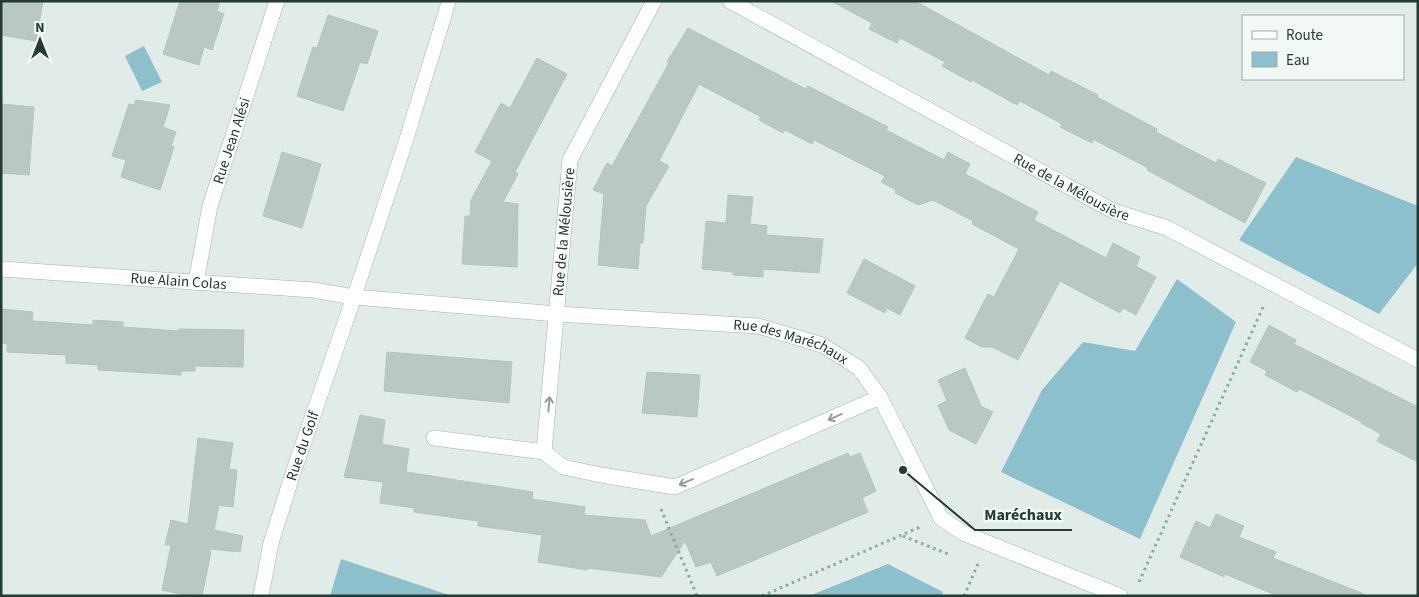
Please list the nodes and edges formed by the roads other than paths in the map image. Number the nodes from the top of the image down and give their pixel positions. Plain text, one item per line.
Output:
1 (277, 1) edge
2 (449, 1) edge
3 (654, 1) edge
4 (730, 1) edge
5 (1, 269) edge
6 (196, 282) junction
7 (354, 297) junction
8 (557, 314) junction
9 (1418, 360) edge
10 (880, 397) junction
11 (434, 438) dead end
12 (544, 452) junction
13 (261, 596) edge
14 (1120, 596) edge

1 - 6 street, Rue Jean Alési
2 - 7 lane
3 - 8 street, Rue de la Mélousière
4 - 9 street, Rue de la Mélousière
5 - 6 street, Rue Alain Colas
6 - 7 street, Rue Alain Colas
7 - 8 street, Rue des Maréchaux
7 - 13 street, Rue du Golf
8 - 10 street, Rue des Maréchaux
12 -> 8 street, Rue de la Mélousière
10 -> 12 street
10 - 14 street, Rue des Maréchaux
11 - 12 street

